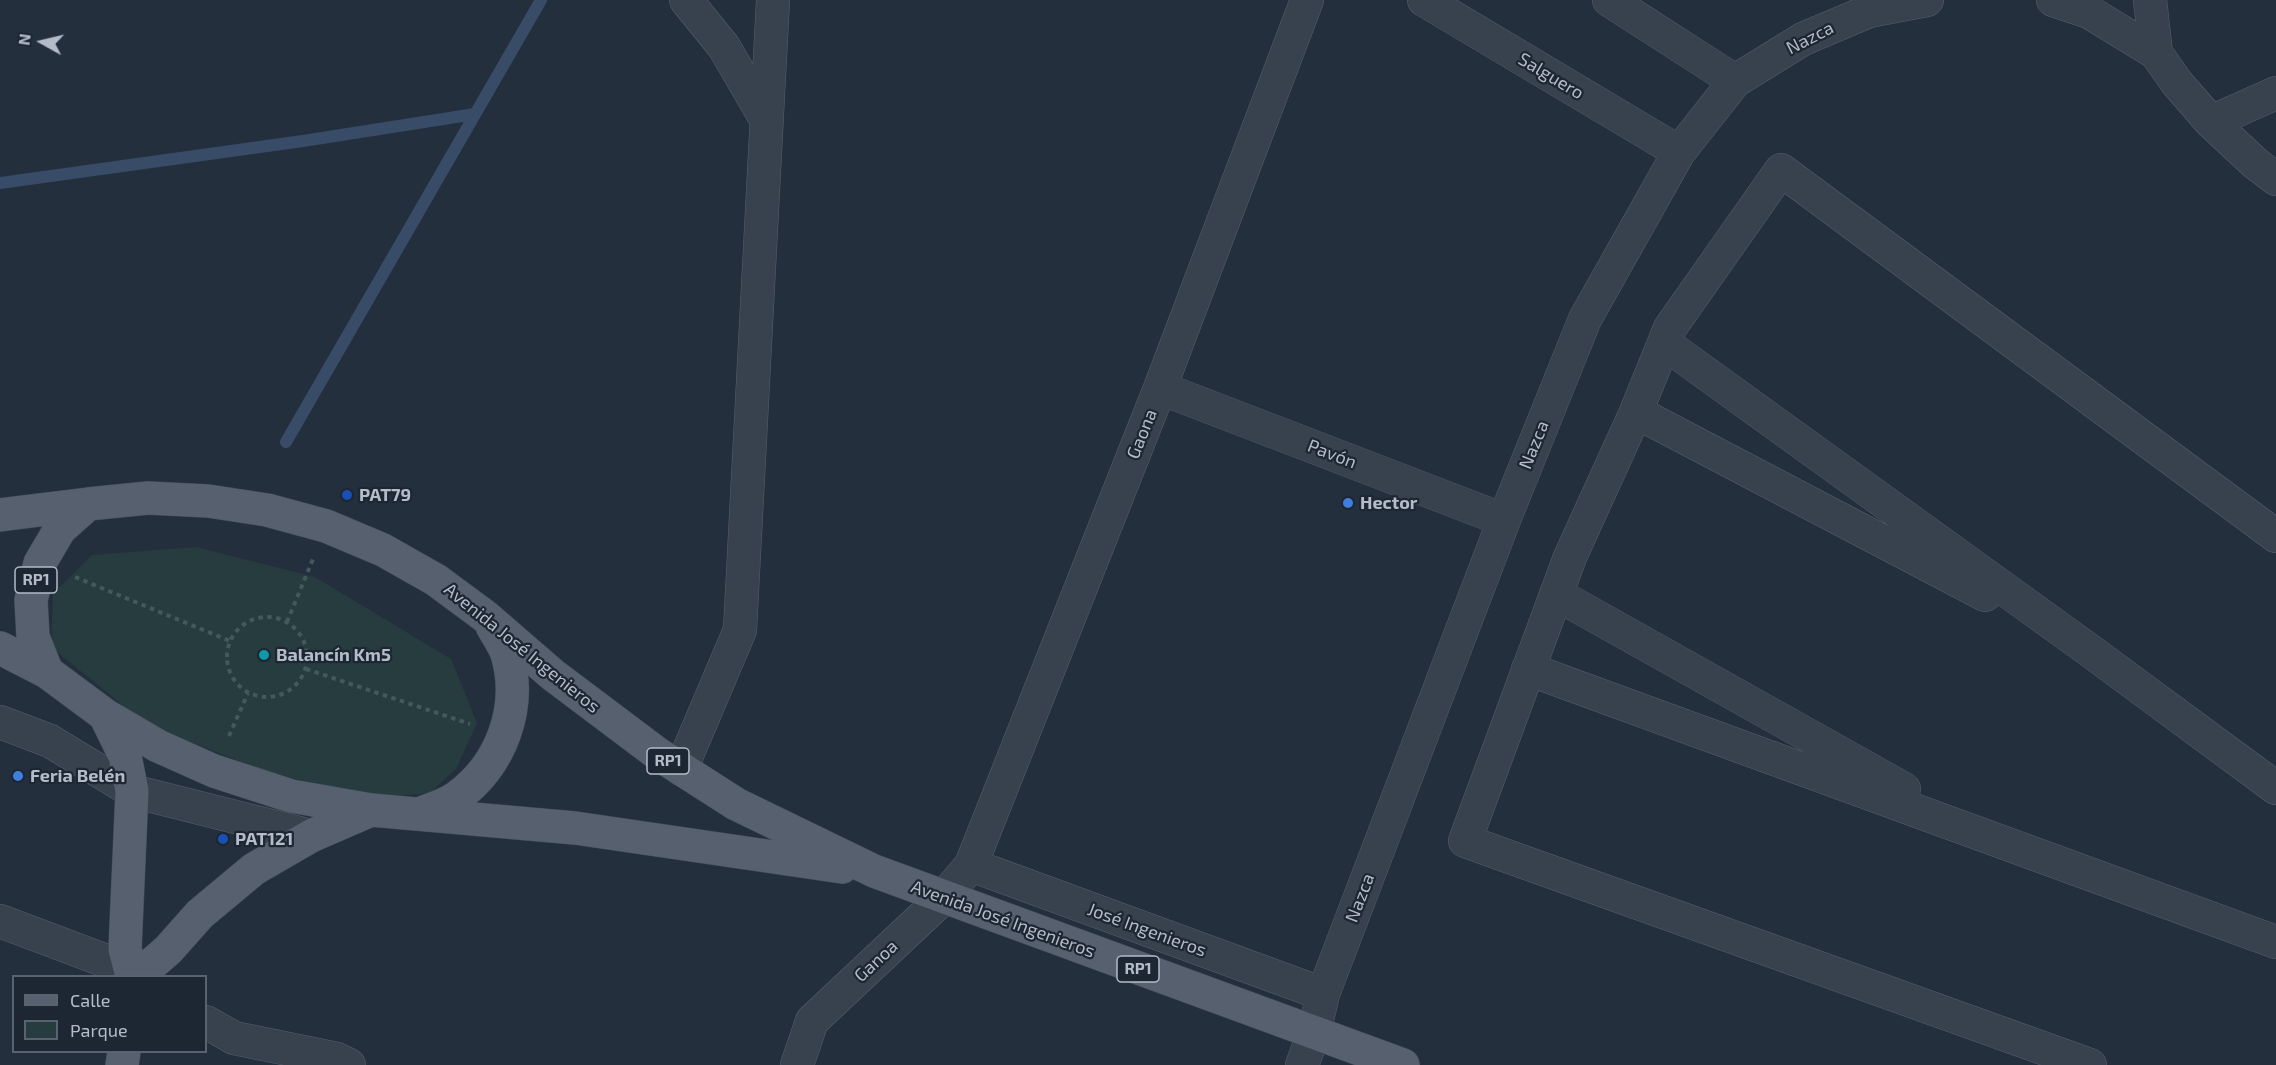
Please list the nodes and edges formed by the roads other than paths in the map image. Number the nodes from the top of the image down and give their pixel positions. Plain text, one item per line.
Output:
1 (686, 0) edge
2 (773, 0) edge
3 (1307, 0) edge
4 (1424, 0) edge
5 (1609, 0) edge
6 (1927, 0) edge
7 (2053, 0) edge
8 (2150, 0) edge
9 (2156, 53) junction
10 (1735, 81) junction
11 (2276, 93) edge
12 (766, 121) junction
13 (2211, 122) junction
14 (1679, 152) junction
15 (2276, 179) edge
16 (1664, 343) junction
17 (1160, 388) junction
18 (1636, 412) junction
19 (88, 504) junction
20 (0, 515) edge
21 (1504, 519) junction
22 (2276, 536) edge
23 (1556, 594) junction
24 (486, 617) junction
25 (0, 648) edge
26 (2089, 650) junction
27 (1528, 669) junction
28 (47, 672) junction
29 (105, 715) junction
30 (0, 722) edge
31 (681, 769) junction
32 (2276, 788) edge
33 (132, 791) junction
34 (371, 810) junction
35 (418, 814) junction
36 (311, 836) junction
37 (1992, 838) junction
38 (971, 865) junction
39 (874, 871) junction
40 (943, 898) junction
41 (0, 921) edge
42 (2276, 942) edge
43 (125, 975) edge
44 (132, 975) edge
45 (139, 975) edge
46 (1323, 994) junction
47 (207, 1023) edge
48 (1314, 1033) junction
49 (349, 1065) edge
50 (797, 1065) edge
51 (1302, 1065) edge
52 (1403, 1065) edge
53 (2090, 1065) edge

1 - 12 street
2 - 12 street
3 - 17 street, Gaona
4 - 14 street, Salguero
5 - 10 street
6 - 10 street, Nazca
7 - 9 street
8 - 9 street
9 - 13 street
10 - 14 street, Nazca
11 - 13 street
12 - 31 street
13 - 15 street
14 - 21 street, Nazca
16 - 18 street
16 - 22 street
16 - 26 street
17 - 21 street, Pavón
17 - 38 street, Gaona
18 - 23 street
18 - 26 street
19 - 20 main road, Avenida José Ingenieros / RP1
19 - 24 main road, Avenida José Ingenieros / RP1
19 - 28 main road, RP1
21 - 46 street, Nazca
23 - 27 street
23 - 37 street
24 - 31 main road, Avenida José Ingenieros / RP1
24 - 35 main road, RP1
25 - 28 main road, Avenida José Ingenieros / RP1
26 - 32 street
27 - 37 street
27 - 53 street
28 - 29 main road, Avenida José Ingenieros / RP1
29 - 33 main road, Avenida José Ingenieros
29 - 34 main road, Avenida José Ingenieros / RP1
30 - 33 street
31 - 39 main road, Avenida José Ingenieros / RP1
33 - 36 street
33 - 44 main road, Avenida José Ingenieros
34 - 35 main road, Avenida José Ingenieros / RP1
34 - 36 main road, Avenida José Ingenieros
35 - 39 main road, Avenida José Ingenieros / RP1
36 - 45 main road, Avenida José Ingenieros
37 - 42 street
38 - 40 street, Ganoa
38 - 46 street, José Ingenieros
39 - 40 main road, Avenida José Ingenieros / RP1
40 - 48 main road, Avenida José Ingenieros / RP1
40 - 50 street, Ganoa
41 - 43 street
46 - 48 street, Nazca
47 - 49 street
48 - 51 street, Nazca
48 - 52 main road, Avenida José Ingenieros / RP1

